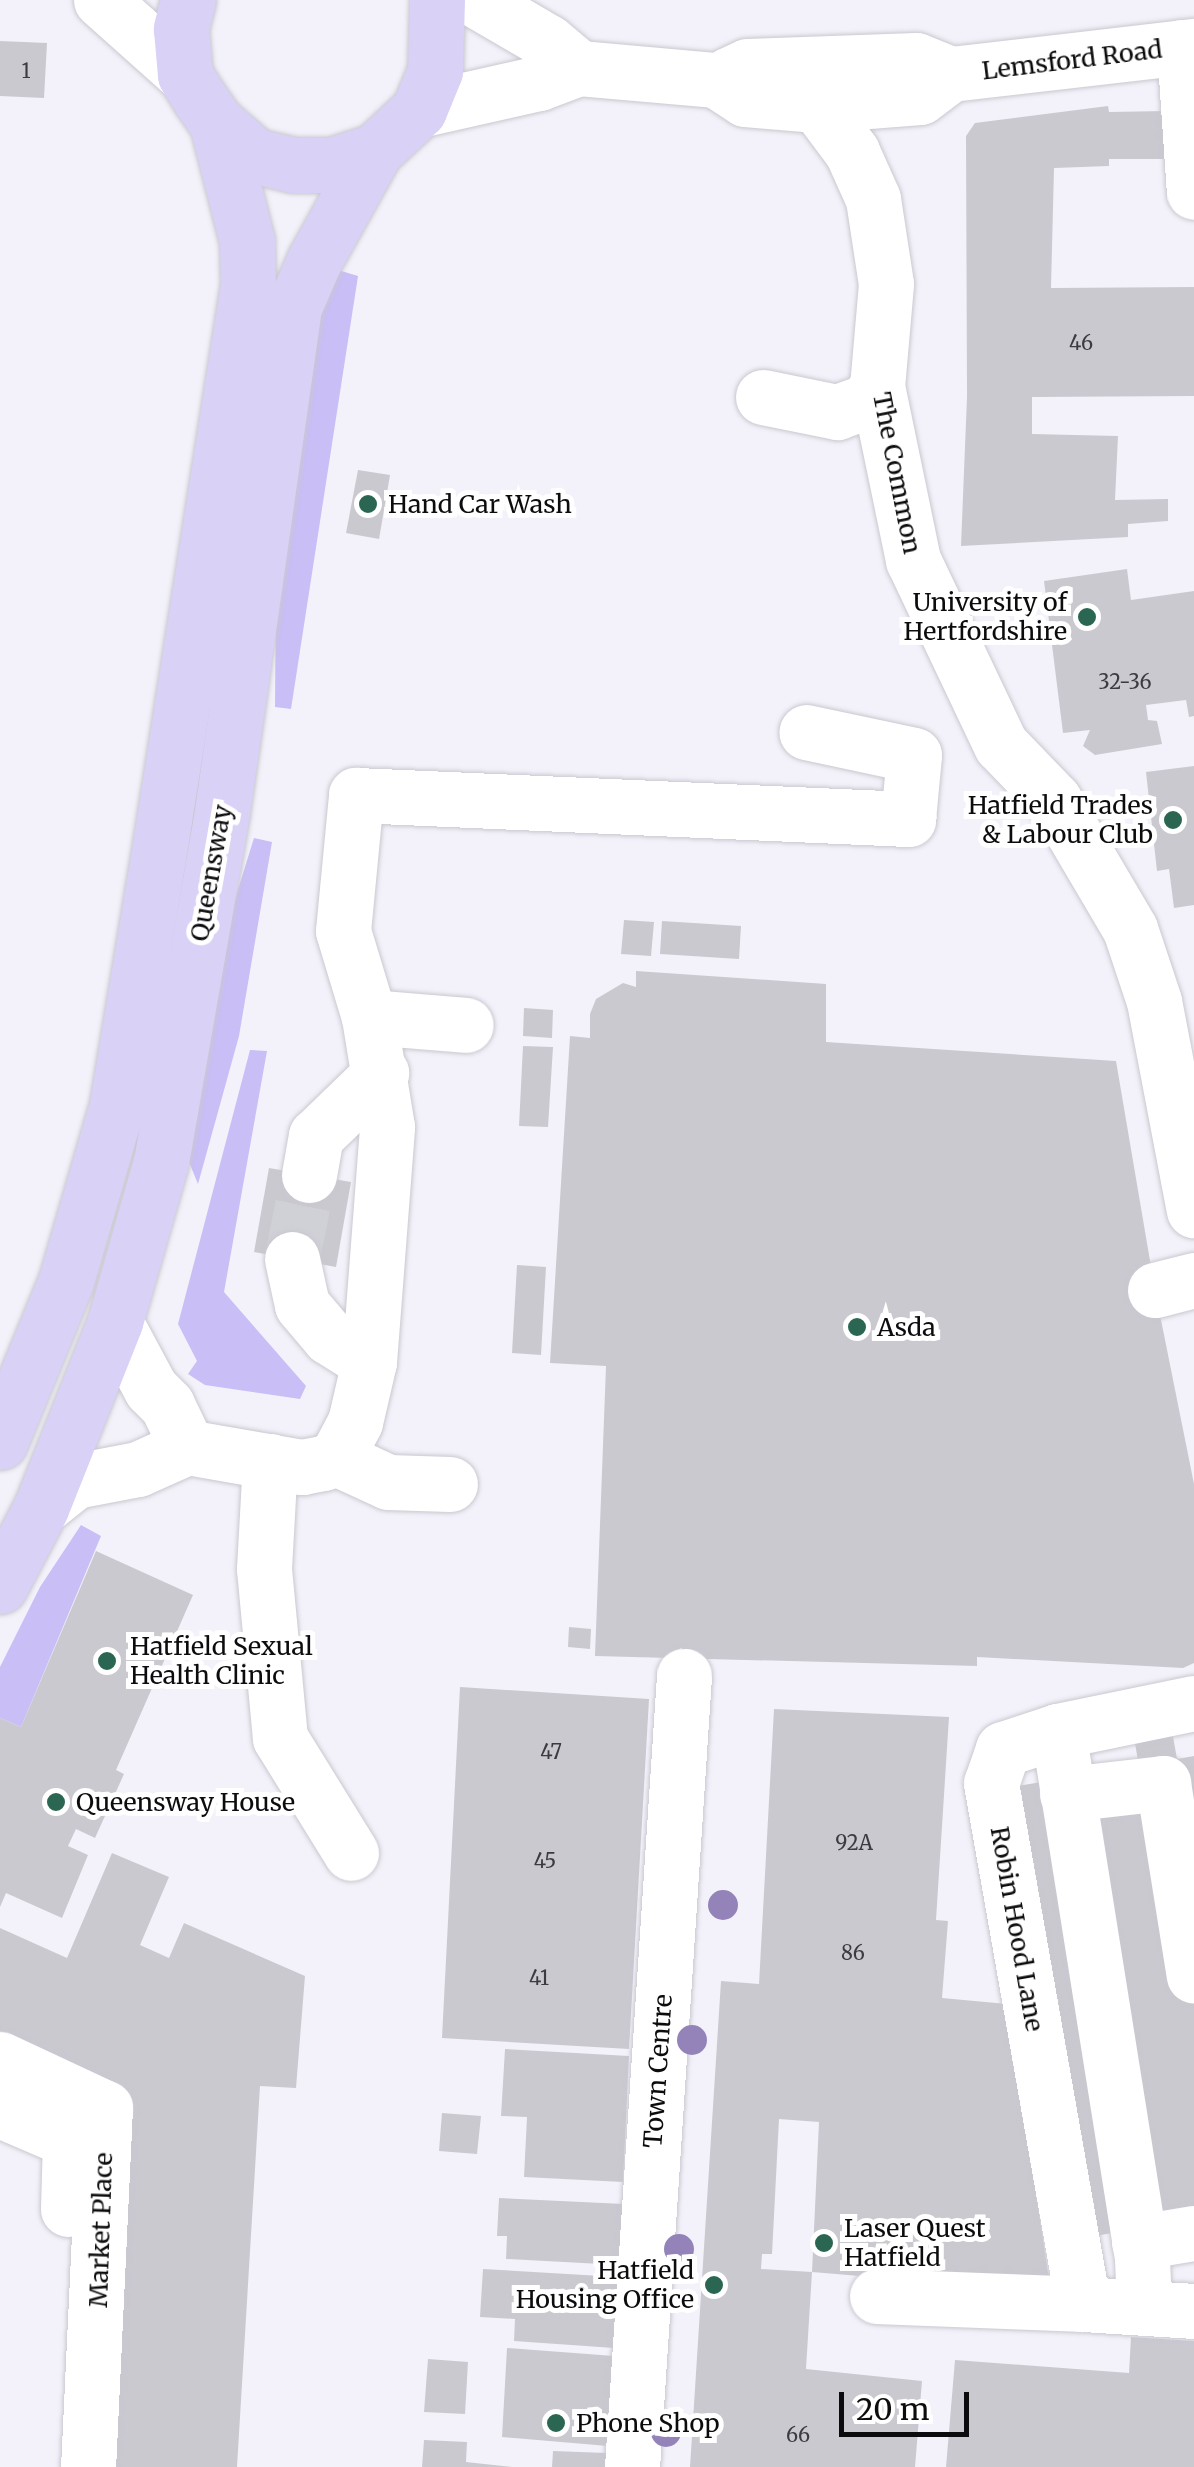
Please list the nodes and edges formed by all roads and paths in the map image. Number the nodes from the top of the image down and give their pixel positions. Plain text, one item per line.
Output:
1 (101, 0) edge
2 (188, 0) edge
3 (437, 0) edge
4 (476, 0) edge
5 (1189, 46) edge
6 (579, 68) junction
7 (950, 74) junction
8 (185, 75) junction
9 (716, 80) junction
10 (817, 106) junction
11 (419, 110) junction
12 (216, 123) junction
13 (374, 151) junction
14 (1194, 192) edge
15 (877, 386) junction
16 (762, 398) dead end
17 (806, 732) dead end
18 (369, 1017) junction
19 (466, 1024) dead end
20 (1177, 1034) edge
21 (381, 1072) junction
22 (309, 1175) tunnel mouth
23 (1194, 1210) edge
24 (292, 1259) tunnel mouth
25 (115, 1322) junction
26 (369, 1362) junction
27 (0, 1442) edge
28 (187, 1446) junction
29 (336, 1458) junction
30 (270, 1462) junction
31 (450, 1484) dead end
32 (41, 1508) junction
33 (0, 1586) edge
34 (684, 1676) dead end
35 (1194, 1703) edge
36 (1058, 1731) junction
37 (1067, 1794) junction
38 (350, 1853) dead end
39 (1194, 1976) edge
40 (3, 2068) edge
41 (1194, 2232) edge
42 (1139, 2242) junction
43 (101, 2254) junction
44 (876, 2296) dead end
45 (1083, 2304) junction
46 (71, 2306) junction
47 (1169, 2309) edge
48 (95, 2369) junction
49 (54, 2467) edge
50 (88, 2467) edge
51 (632, 2467) edge

1 - 8 street
2 - 8 main road
3 - 11 main road
4 - 6 street
5 - 7 street, Lemsford Road
5 - 14 street
6 - 9 street, Lemsford Road
6 - 11 street, Lemsford Road
7 - 9 street, Lemsford Road
7 - 10 street, Lemsford Road
8 - 12 main road
9 - 10 street, Lemsford Road
10 - 15 street, The Common
11 - 13 main road
12 - 13 main road
12 - 27 main road
13 - 25 main road, Queensway
15 - 16 street
15 - 20 street, The Common
17 - 18 street
18 - 19 street
18 - 21 street
20 - 23 street, The Common
21 - 22 street
21 - 26 street
24 - 26 street
25 - 28 street
25 - 32 main road, Queensway
26 - 29 street
28 - 30 street
28 - 32 street
29 - 30 street
29 - 31 street
30 - 38 street
32 - 33 main road, Queensway
34 - 51 street, Town Centre
35 - 36 street, Robin Hood Lane
36 - 37 street
36 - 45 street, Robin Hood Lane
37 - 39 street
37 - 42 street
40 - 43 street, Market Place
40 - 46 street
41 - 42 street
42 - 47 street
43 - 46 street
43 - 48 street, Market Place
44 - 45 street
45 - 47 street
46 - 48 street
46 - 49 street
48 - 50 street, Market Place

